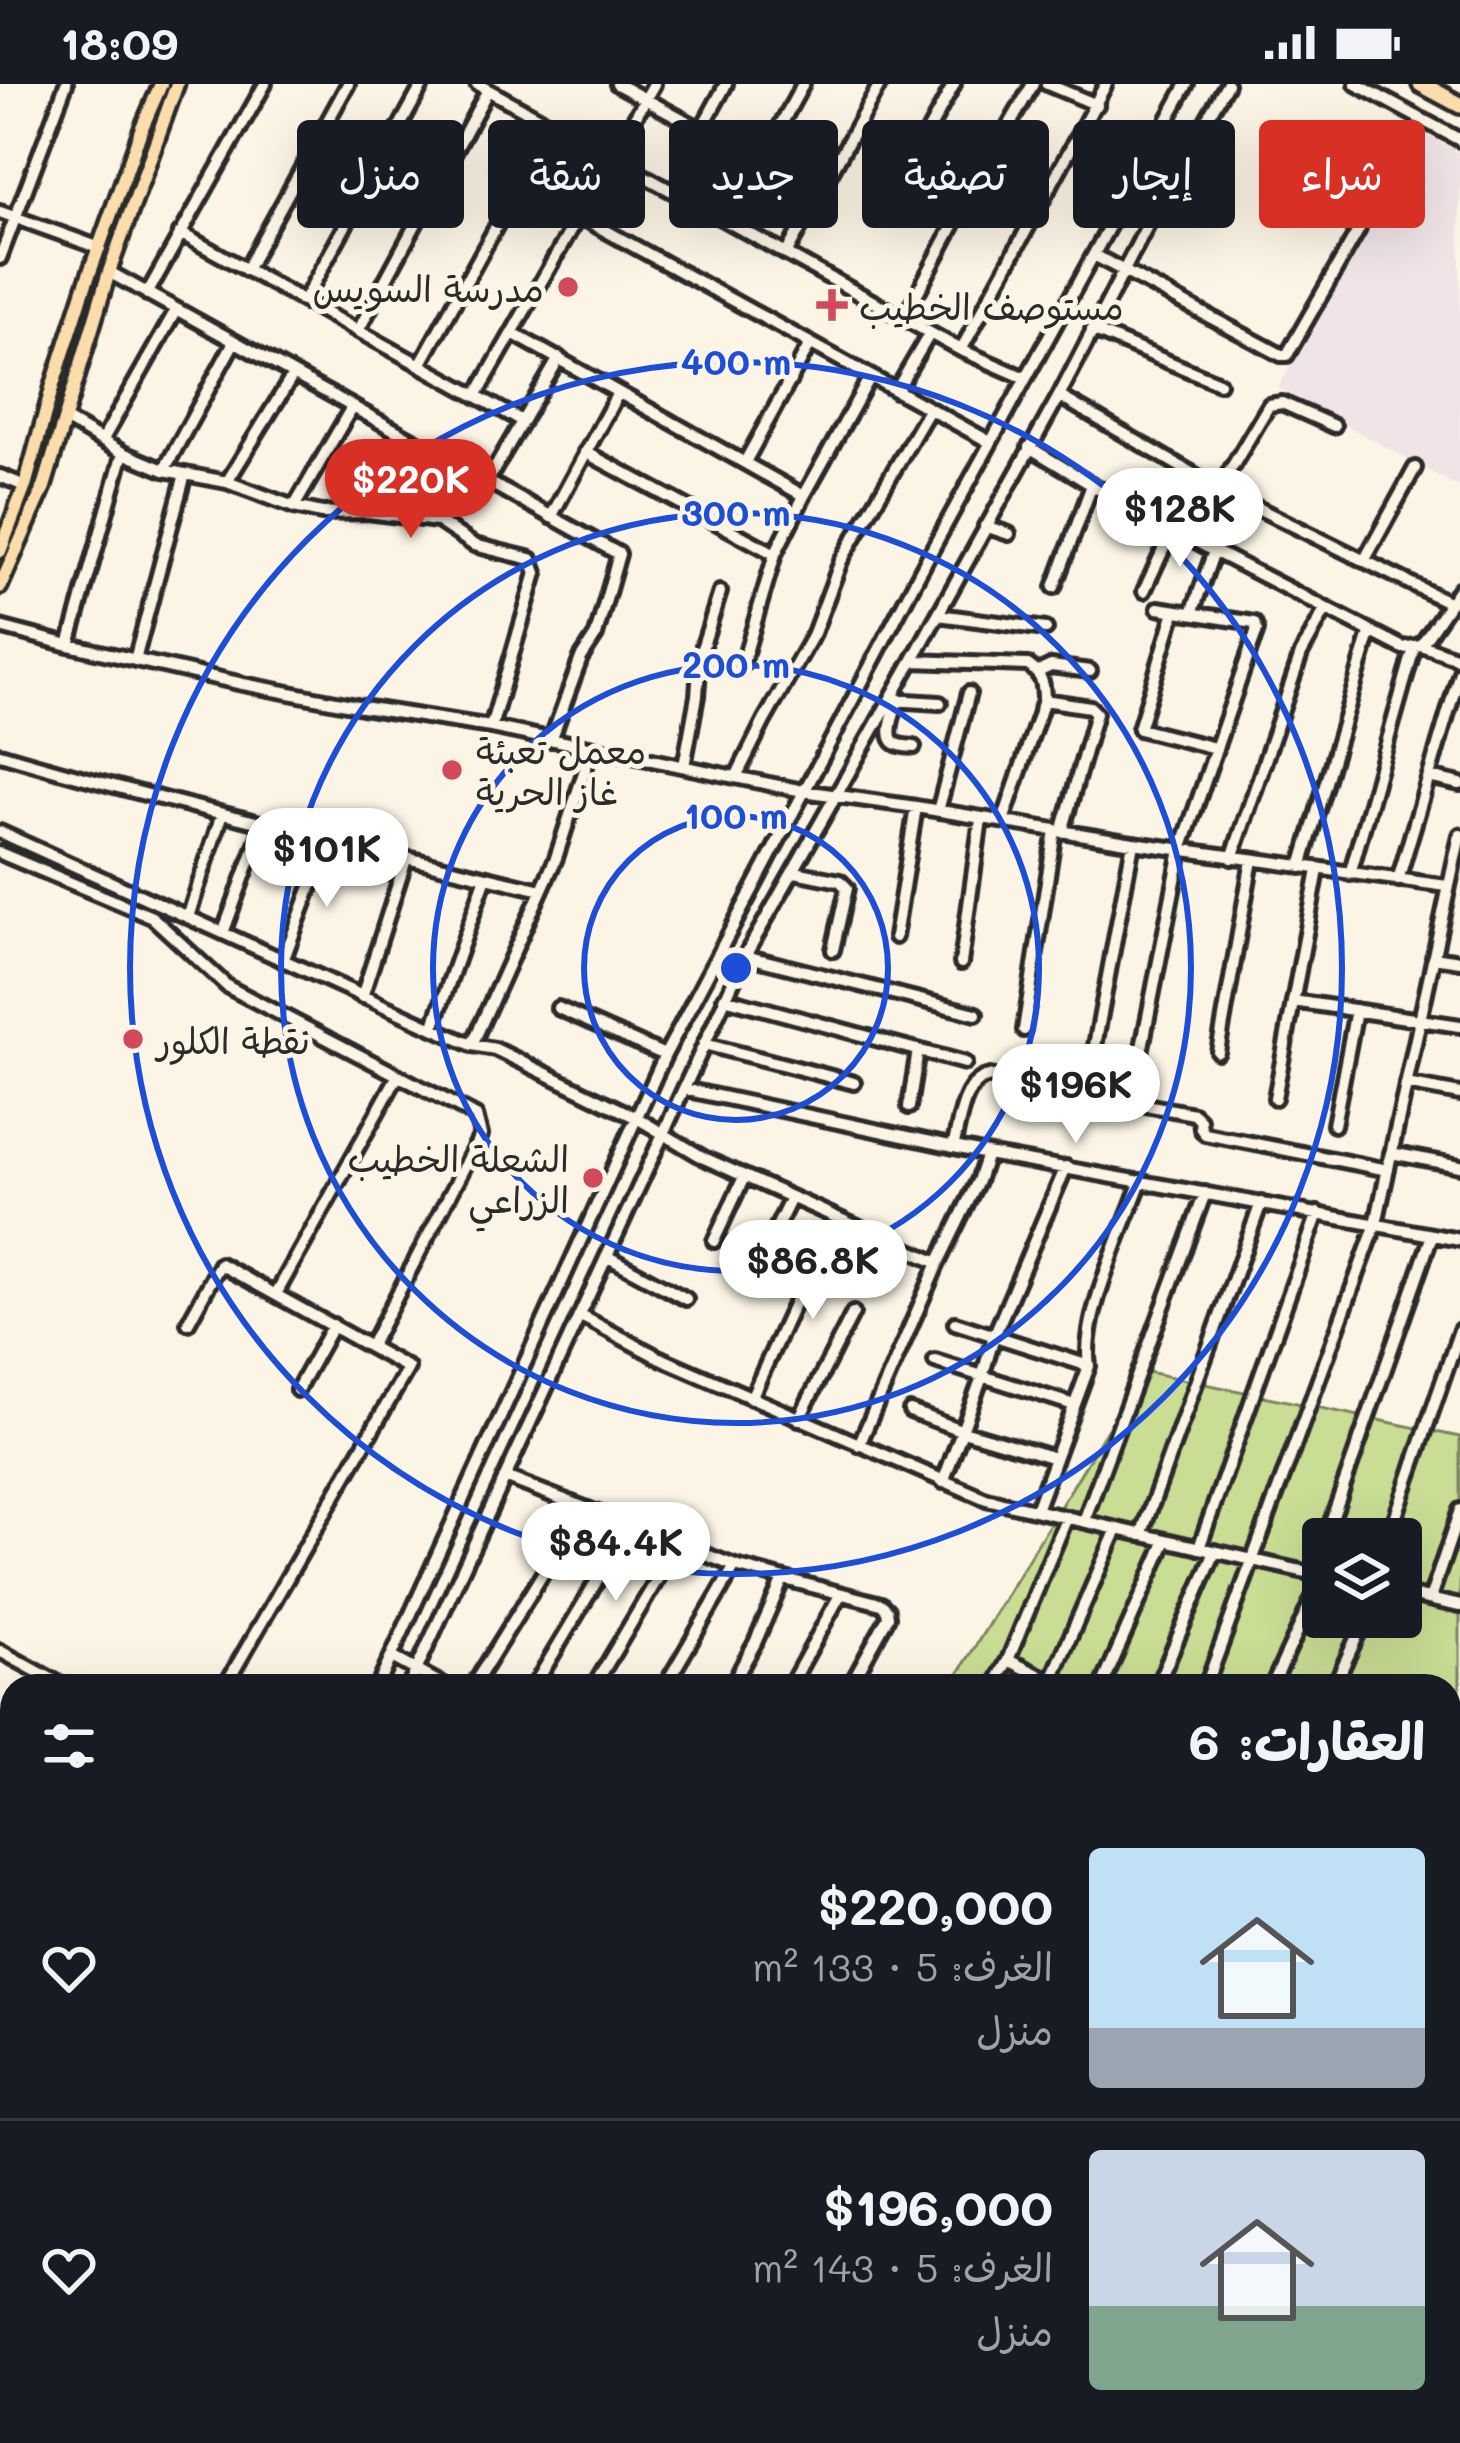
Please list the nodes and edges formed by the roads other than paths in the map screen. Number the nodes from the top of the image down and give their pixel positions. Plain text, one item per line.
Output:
1 (66, 84) edge
2 (161, 84) edge
3 (180, 84) edge
4 (265, 84) edge
5 (348, 84) edge
6 (423, 84) edge
7 (617, 84) edge
8 (654, 84) edge
9 (726, 84) edge
10 (803, 84) edge
11 (880, 84) edge
12 (954, 84) edge
13 (1033, 84) edge
14 (1047, 84) edge
15 (1106, 84) edge
16 (1187, 84) edge
17 (1227, 84) edge
18 (1356, 84) edge
19 (1421, 84) edge
20 (482, 87) edge
21 (646, 99) junction
22 (1096, 104) junction
23 (1460, 106) edge
24 (543, 120) edge
25 (634, 120) edge
26 (687, 120) edge
27 (706, 120) edge
28 (783, 120) edge
29 (934, 120) edge
30 (1012, 120) edge
31 (1460, 140) edge
32 (838, 160) edge
33 (645, 176) edge
34 (0, 212) edge
35 (15, 218) junction
36 (495, 228) edge
37 (572, 228) edge
38 (601, 228) edge
39 (800, 228) edge
40 (952, 228) edge
41 (1359, 229) dead end
42 (180, 233) junction
43 (100, 248) junction
44 (786, 254) junction
45 (1094, 255) junction
46 (0, 258) edge
47 (246, 270) junction
48 (1122, 271) junction
49 (110, 272) junction
50 (147, 294) junction
51 (304, 301) junction
52 (176, 310) junction
53 (904, 318) junction
54 (1091, 330) junction
55 (358, 331) junction
56 (512, 333) junction
57 (930, 333) junction
58 (234, 342) junction
59 (810, 344) junction
60 (961, 350) junction
61 (560, 358) junction
62 (420, 365) junction
63 (293, 375) junction
64 (870, 377) junction
65 (1025, 378) junction
66 (1219, 382) dead end
67 (896, 392) junction
68 (618, 393) junction
69 (476, 396) junction
70 (1059, 396) junction
71 (352, 407) junction
72 (929, 410) junction
73 (65, 419) junction
74 (522, 421) junction
75 (1334, 426) dead end
76 (409, 439) junction
77 (102, 441) junction
78 (990, 442) junction
79 (1029, 447) junction
80 (585, 452) junction
81 (123, 453) junction
82 (745, 462) junction
83 (1415, 468) dead end
84 (164, 470) junction
85 (468, 471) junction
86 (185, 474) junction
87 (0, 476) edge
88 (226, 482) junction
89 (487, 482) junction
90 (1092, 485) junction
91 (26, 486) junction
92 (1219, 489) junction
93 (804, 496) junction
94 (1236, 497) junction
95 (294, 507) junction
96 (368, 512) junction
97 (551, 517) junction
98 (438, 521) junction
99 (986, 526) junction
100 (1173, 529) junction
101 (1009, 534) dead end
102 (3, 535) edge
103 (21, 542) junction
104 (1211, 549) junction
105 (0, 551) edge
106 (775, 554) junction
107 (15, 557) junction
108 (1364, 561) junction
109 (0, 587) edge
110 (1054, 587) dead end
111 (1460, 588) edge
112 (1144, 591) dead end
113 (720, 592) dead end
114 (1450, 603) junction
115 (1158, 608) dead end
116 (1325, 610) junction
117 (1175, 611) junction
118 (1192, 613) junction
119 (938, 615) junction
120 (0, 627) edge
121 (1046, 629) dead end
122 (1370, 633) junction
123 (69, 646) junction
124 (1417, 646) junction
125 (1460, 659) edge
126 (135, 660) junction
127 (912, 661) junction
128 (742, 666) dead end
129 (1090, 671) dead end
130 (1038, 672) junction
131 (1460, 672) edge
132 (969, 693) dead end
133 (893, 699) junction
134 (1044, 700) junction
135 (940, 703) dead end
136 (491, 727) junction
137 (551, 740) junction
138 (914, 747) dead end
139 (592, 748) junction
140 (1215, 748) junction
141 (0, 754) edge
142 (684, 766) junction
143 (736, 777) junction
144 (1429, 777) junction
145 (1460, 784) edge
146 (803, 791) junction
147 (835, 796) junction
148 (916, 807) junction
149 (938, 812) junction
150 (222, 814) junction
151 (981, 819) junction
152 (1003, 821) junction
153 (263, 825) junction
154 (1059, 831) junction
155 (0, 832) edge
156 (1460, 835) edge
157 (328, 842) junction
158 (1133, 843) junction
159 (1181, 850) junction
160 (0, 853) edge
161 (1232, 857) junction
162 (406, 859) junction
163 (1252, 860) junction
164 (1457, 861) edge
165 (1300, 867) junction
166 (1318, 870) junction
167 (794, 872) junction
168 (1350, 874) junction
169 (486, 877) junction
170 (1399, 880) junction
171 (1448, 886) junction
172 (541, 890) junction
173 (1444, 903) junction
174 (1460, 905) edge
175 (188, 917) junction
176 (223, 934) junction
177 (895, 937) dead end
178 (832, 950) dead end
179 (746, 956) junction
180 (1432, 957) junction
181 (283, 961) junction
182 (1460, 961) edge
183 (962, 963) dead end
184 (362, 997) junction
185 (724, 998) junction
186 (1293, 1000) junction
187 (558, 1008) dead end
188 (1356, 1010) junction
189 (976, 1014) dead end
190 (1419, 1020) junction
191 (1460, 1026) edge
192 (434, 1028) junction
193 (1024, 1030) dead end
194 (704, 1044) junction
195 (472, 1045) junction
196 (918, 1050) junction
197 (1218, 1052) dead end
198 (665, 1055) junction
199 (965, 1063) dead end
200 (397, 1077) junction
201 (854, 1083) dead end
202 (1406, 1084) junction
203 (684, 1088) junction
204 (1086, 1094) junction
205 (1460, 1094) edge
206 (1275, 1098) dead end
207 (1131, 1102) junction
208 (909, 1107) dead end
209 (635, 1118) junction
210 (1334, 1125) dead end
211 (663, 1133) junction
212 (953, 1147) junction
213 (1391, 1153) junction
214 (988, 1154) junction
215 (1460, 1166) edge
216 (1066, 1167) junction
217 (1388, 1170) junction
218 (744, 1177) junction
219 (1141, 1181) junction
220 (1205, 1193) junction
221 (791, 1198) junction
222 (1261, 1203) junction
223 (1318, 1213) junction
224 (1376, 1224) junction
225 (1432, 1234) junction
226 (714, 1240) dead end
227 (1460, 1240) edge
228 (768, 1245) dead end
229 (608, 1257) junction
230 (938, 1263) junction
231 (775, 1269) dead end
232 (276, 1294) junction
233 (686, 1299) dead end
234 (853, 1312) dead end
235 (581, 1316) junction
236 (188, 1323) dead end
237 (956, 1323) dead end
238 (334, 1325) junction
239 (1460, 1330) edge
240 (994, 1336) junction
241 (370, 1346) junction
242 (935, 1361) dead end
243 (1089, 1366) junction
244 (982, 1378) junction
245 (297, 1390) dead end
246 (752, 1398) junction
247 (1074, 1405) junction
248 (910, 1411) dead end
249 (800, 1419) junction
250 (963, 1431) junction
251 (860, 1445) junction
252 (1055, 1457) junction
253 (505, 1477) junction
254 (943, 1482) junction
255 (584, 1509) junction
256 (1036, 1510) junction
257 (1460, 1510) edge
258 (1067, 1517) junction
259 (1332, 1518) edge
260 (1395, 1518) edge
261 (1084, 1521) junction
262 (629, 1527) junction
263 (1117, 1529) junction
264 (1141, 1535) junction
265 (1166, 1540) junction
266 (677, 1546) junction
267 (1199, 1548) junction
268 (1215, 1552) junction
269 (1254, 1561) junction
270 (735, 1566) junction
271 (1302, 1571) edge
272 (783, 1579) junction
273 (840, 1595) junction
274 (1422, 1597) edge
275 (1430, 1599) junction
276 (1460, 1606) edge
277 (1302, 1615) edge
278 (1356, 1638) edge
279 (0, 1651) edge
280 (392, 1657) junction
281 (1008, 1660) junction
282 (416, 1669) junction
283 (42, 1674) edge
284 (232, 1674) edge
285 (384, 1674) edge
286 (414, 1674) edge
287 (425, 1674) edge
288 (480, 1674) edge
289 (542, 1674) edge
290 (602, 1674) edge
291 (672, 1674) edge
292 (737, 1674) edge
293 (797, 1674) edge
294 (857, 1674) edge
295 (1000, 1674) edge
296 (1035, 1674) edge
297 (1058, 1674) edge
298 (1107, 1674) edge
299 (1162, 1674) edge
300 (1211, 1674) edge
301 (1277, 1674) edge
302 (1340, 1674) edge

1 - 35 street
2 - 43 main road
3 - 49 main road
4 - 42 street
5 - 47 street
6 - 51 street
7 - 21 street
8 - 21 street
9 - 27 street
10 - 28 street
11 - 32 street
12 - 29 street
13 - 30 street
14 - 22 street
15 - 22 street
16 - 45 street
17 - 48 street
18 - 31 street
19 - 23 highway
20 - 24 street
20 - 55 street
21 - 25 street
21 - 26 street
22 - 60 street
33 - 44 street
34 - 35 street
35 - 43 street
35 - 46 street
36 - 62 street
37 - 56 street
38 - 59 street
39 - 44 street
40 - 53 street
41 - 48 street
42 - 47 street
42 - 50 street
43 - 91 main road
44 - 53 street
45 - 48 street
45 - 65 street
47 - 51 street
48 - 54 street
49 - 50 street
49 - 73 main road
50 - 52 street
51 - 55 street
52 - 58 street
52 - 77 street
53 - 57 street
54 - 66 street
54 - 70 street
55 - 62 street
56 - 61 street
56 - 69 street
57 - 60 street
57 - 67 street
58 - 63 street
58 - 84 street
59 - 64 street
59 - 82 street
60 - 65 street
61 - 68 street
61 - 74 street
62 - 69 street
63 - 71 street
63 - 88 street
64 - 67 street
64 - 93 street
65 - 78 street
67 - 72 street
68 - 80 street
68 - 82 street
69 - 74 street
70 - 79 street
70 - 92 street
71 - 76 street
71 - 95 street
72 - 78 street
72 - 143 street
73 - 77 street
73 - 103 main road
74 - 89 street
75 - 92 street
76 - 85 street
76 - 96 street
77 - 81 street
78 - 146 street
79 - 90 street
79 - 99 street
80 - 97 street
80 - 106 street
81 - 84 street
81 - 123 street
82 - 93 street
83 - 108 street
84 - 86 street
85 - 89 street
85 - 98 street
86 - 88 street
86 - 126 street
87 - 91 street
88 - 95 street
89 - 97 street
90 - 100 street
90 - 110 street
91 - 102 main road
92 - 94 street
93 - 106 street
94 - 104 street
94 - 108 street
95 - 96 street
96 - 98 street
97 - 137 street
98 - 136 street
99 - 101 street
99 - 119 street
100 - 104 street
100 - 112 street
102 - 103 street
102 - 105 main road
103 - 107 main road
104 - 116 street
104 - 118 street
105 - 107 street
106 - 128 street
107 - 109 main road
108 - 114 street
111 - 114 street
113 - 142 street
114 - 124 street
115 - 117 street
116 - 122 street
116 - 161 street
117 - 118 street
117 - 140 street
118 - 140 street
119 - 121 street
119 - 127 street
120 - 123 street
122 - 124 street
122 - 165 street
123 - 126 street
124 - 125 street
124 - 168 street
126 - 136 street
127 - 130 street
127 - 133 street
129 - 130 street
130 - 134 street
131 - 144 street
132 - 149 street
133 - 135 street
133 - 138 street
133 - 147 street
134 - 152 street
134 - 154 street
136 - 137 street
137 - 139 street
139 - 142 street
139 - 172 street
140 - 159 street
141 - 150 street
142 - 143 street
143 - 146 street
144 - 145 street
144 - 170 street
146 - 147 street
146 - 198 street
147 - 148 street
147 - 167 street
148 - 149 street
148 - 177 street
149 - 151 street
150 - 153 street
150 - 175 street
151 - 152 street
151 - 183 street
152 - 154 street
153 - 157 street
153 - 176 street
154 - 158 street
154 - 193 street
155 - 175 street
156 - 164 street
157 - 162 street
157 - 181 street
158 - 159 street
158 - 204 street
159 - 161 street
159 - 207 street
160 - 200 street
161 - 163 street
162 - 169 street
162 - 184 street
163 - 165 street
163 - 197 street
164 - 171 street
165 - 166 street
166 - 168 street
166 - 186 street
167 - 178 street
167 - 179 street
168 - 170 street
169 - 172 street
169 - 192 street
170 - 171 street
171 - 173 street
172 - 195 street
173 - 174 street
173 - 180 street
175 - 176 street
176 - 181 street
179 - 185 street
179 - 189 street
180 - 182 street
180 - 190 street
181 - 184 street
184 - 192 street
185 - 194 street
185 - 196 street
186 - 188 street
186 - 206 street
187 - 198 street
188 - 190 street
188 - 210 street
190 - 191 street
190 - 202 street
192 - 195 street
194 - 201 street
194 - 203 street
195 - 209 street
196 - 199 street
196 - 208 street
198 - 209 street
200 - 232 street
200 - 241 street
202 - 205 street
202 - 213 street
203 - 211 street
203 - 212 street
204 - 207 street
204 - 212 street
207 - 217 street
209 - 211 street
209 - 280 street
211 - 218 street
211 - 229 street
212 - 214 street
213 - 215 street
213 - 217 street
214 - 216 street
214 - 230 street
216 - 219 street
216 - 240 street
217 - 224 street
218 - 221 street
218 - 226 street
219 - 220 street
219 - 243 street
220 - 222 street
220 - 261 street
221 - 228 street
221 - 230 street
222 - 223 street
222 - 264 street
223 - 224 street
223 - 267 street
224 - 225 street
224 - 269 street
225 - 227 street
225 - 259 street
229 - 233 street
229 - 235 street
230 - 251 street
231 - 246 street
232 - 236 street
232 - 238 street
234 - 249 street
235 - 246 street
235 - 253 street
237 - 240 street
238 - 241 street
238 - 245 street
239 - 260 street
240 - 243 street
240 - 244 street
241 - 284 street
242 - 244 street
243 - 247 street
244 - 247 street
244 - 250 street
246 - 249 street
247 - 252 street
248 - 250 street
249 - 251 street
250 - 252 street
250 - 254 street
251 - 254 street
252 - 256 street
253 - 255 street
253 - 282 street
254 - 256 street
255 - 262 street
255 - 288 street
256 - 258 street
257 - 275 street
258 - 261 street
258 - 281 street
261 - 263 street
262 - 266 street
262 - 289 street
263 - 264 street
263 - 297 street
264 - 265 street
265 - 267 street
265 - 298 street
266 - 270 street
266 - 290 street
267 - 268 street
268 - 269 street
268 - 299 street
269 - 271 street
269 - 300 street
270 - 272 street
270 - 291 street
272 - 273 street
272 - 292 street
273 - 293 street
273 - 294 street
274 - 275 street
275 - 276 street
277 - 301 street
278 - 302 street
279 - 283 street
280 - 282 street
280 - 285 street
281 - 295 street
281 - 296 street
282 - 286 street
282 - 287 street

